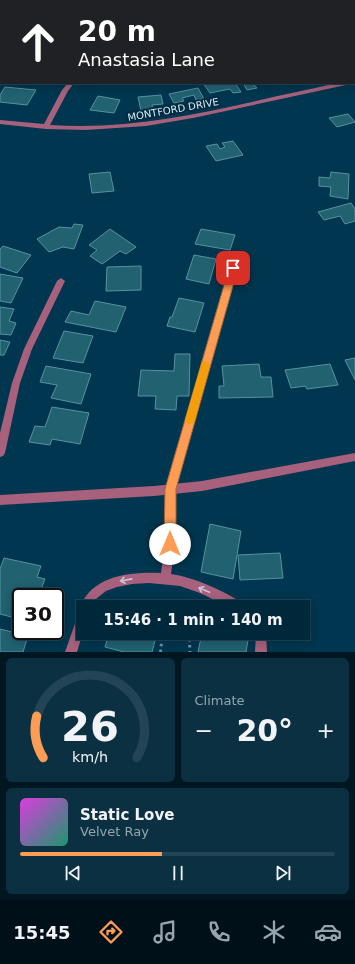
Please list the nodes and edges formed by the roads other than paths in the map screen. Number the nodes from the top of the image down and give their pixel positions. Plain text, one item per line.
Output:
1 (70, 84) edge
2 (341, 84) edge
3 (0, 122) edge
4 (46, 127) junction
5 (233, 268) dead end
6 (61, 281) dead end
7 (0, 453) edge
8 (355, 457) edge
9 (170, 489) junction
10 (0, 500) edge
11 (165, 579) junction
12 (91, 600) edge
13 (226, 600) edge
14 (76, 637) edge
15 (261, 640) edge
16 (71, 652) edge
17 (261, 652) edge

1 - 4 street
2 - 4 street, MONTFORD DRIVE
3 - 4 street, MONTFORD DRIVE
5 - 9 street
6 - 7 street
8 - 9 street
9 - 10 street
9 - 11 street
11 -> 12 street
13 -> 11 street
14 - 16 street
15 - 17 street

